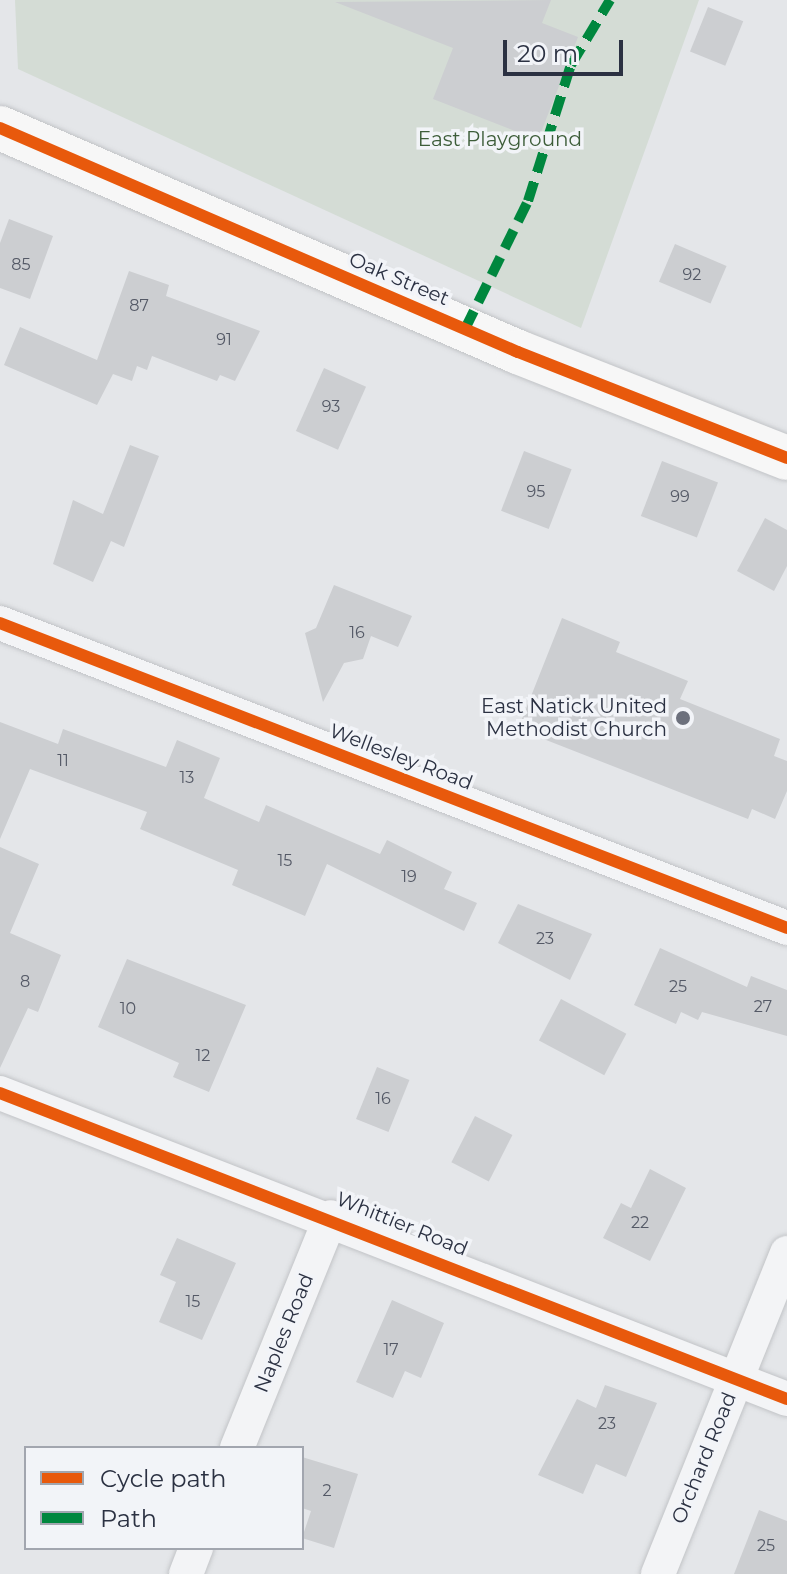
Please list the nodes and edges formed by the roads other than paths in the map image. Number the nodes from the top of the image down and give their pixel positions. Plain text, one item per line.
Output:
1 (0, 128) edge
2 (787, 458) edge
3 (0, 623) edge
4 (787, 928) edge
5 (0, 1093) edge
6 (331, 1217) junction
7 (787, 1253) edge
8 (736, 1379) junction
9 (787, 1399) edge
10 (238, 1446) edge
11 (195, 1550) edge
12 (186, 1574) edge
13 (658, 1574) edge

1 - 2 main road, Oak Street
3 - 4 street, Wellesley Road
5 - 6 street, Whittier Road
6 - 8 street, Whittier Road
6 - 10 street, Naples Road
7 - 8 street, Orchard Road
8 - 9 street, Whittier Road
8 - 13 street, Orchard Road
11 - 12 street

